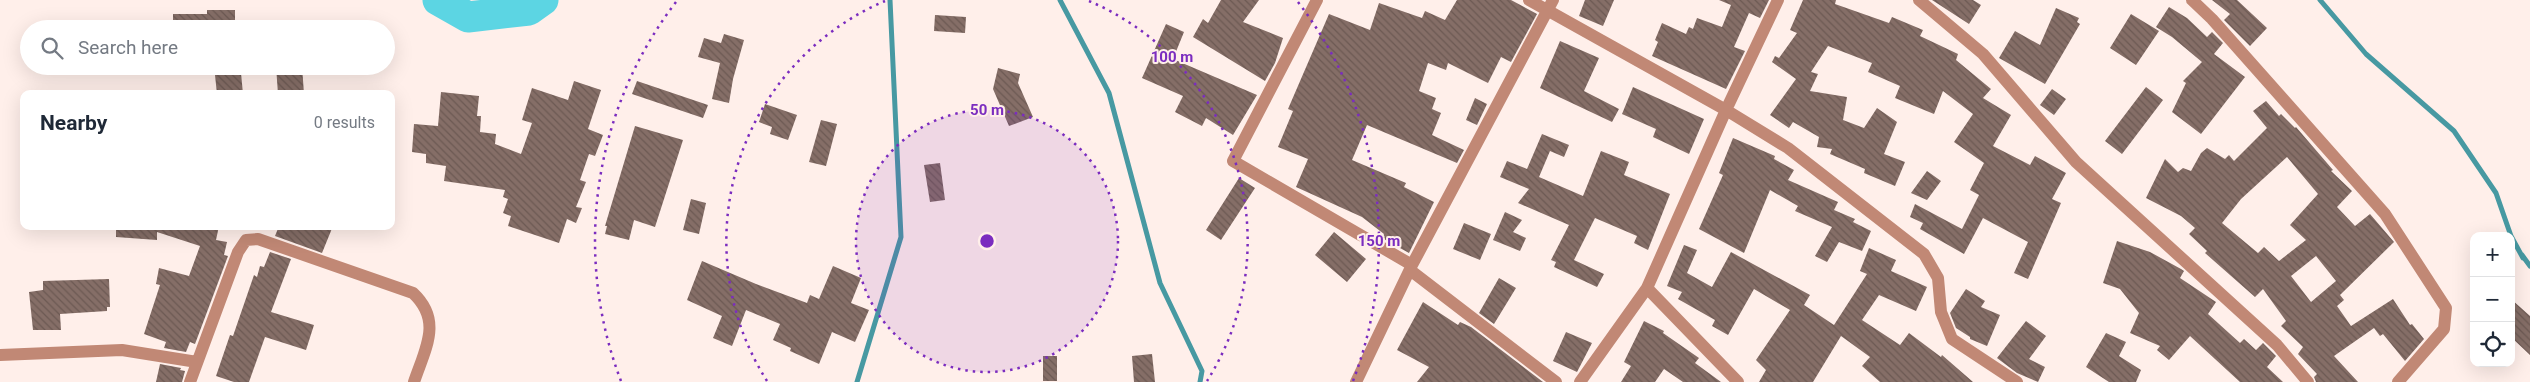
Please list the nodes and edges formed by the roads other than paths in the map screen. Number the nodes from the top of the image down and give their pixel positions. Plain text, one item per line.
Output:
1 (1317, 0) edge
2 (1529, 0) edge
3 (1778, 0) edge
4 (1919, 0) edge
5 (2192, 0) edge
6 (1550, 5) edge
7 (1726, 110) junction
8 (1411, 268) junction
9 (1647, 288) junction
10 (0, 355) edge
11 (197, 362) junction
12 (190, 382) edge
13 (414, 382) edge
14 (1356, 382) edge
15 (1556, 382) edge
16 (1580, 382) edge
17 (1738, 382) edge
18 (2017, 382) edge
19 (2308, 382) edge
20 (2398, 382) edge

1 - 8 street
2 - 6 street
3 - 7 street
4 - 19 street
5 - 20 street
6 - 7 street
6 - 8 street
7 - 9 street
7 - 18 street
8 - 14 street
8 - 15 street
9 - 16 street
9 - 17 street
10 - 11 street
11 - 12 street
11 - 13 street

